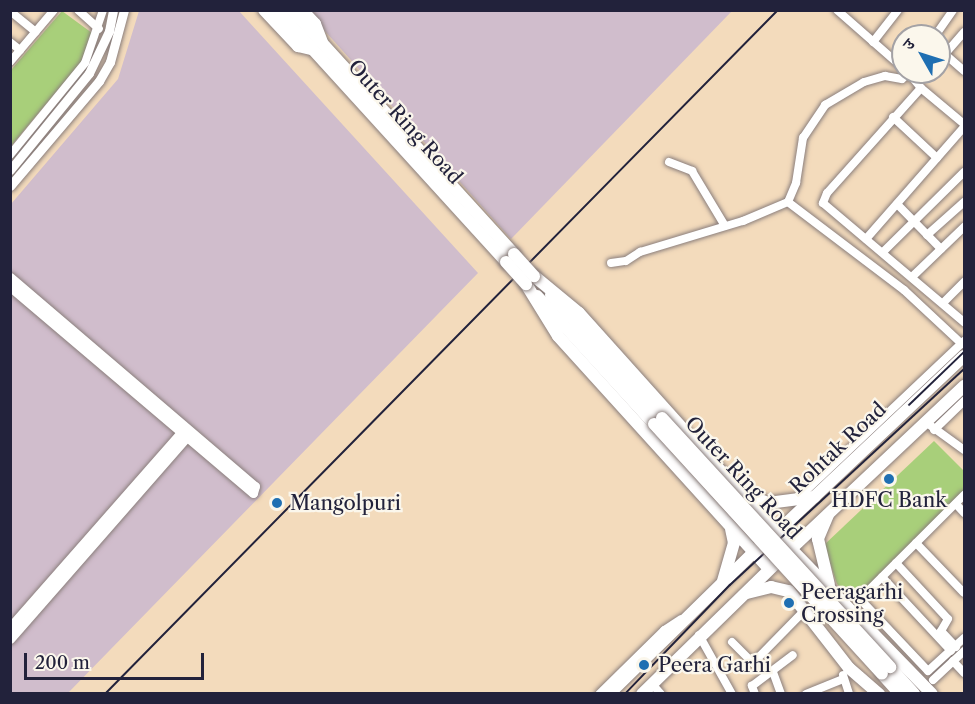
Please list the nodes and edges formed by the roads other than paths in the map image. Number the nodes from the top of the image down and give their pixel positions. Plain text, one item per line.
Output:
1 (25, 10) edge
2 (54, 10) edge
3 (78, 10) edge
4 (103, 10) edge
5 (113, 10) edge
6 (124, 10) edge
7 (264, 10) edge
8 (277, 10) edge
9 (292, 10) edge
10 (837, 10) edge
11 (898, 10) edge
12 (953, 10) edge
13 (10, 11) edge
14 (19, 18) junction
15 (299, 20) edge
16 (943, 24) edge
17 (99, 29) junction
18 (36, 32) junction
19 (964, 32) edge
20 (10, 42) edge
21 (873, 42) junction
22 (951, 44) edge
23 (311, 49) junction
24 (20, 50) junction
25 (891, 58) edge
26 (951, 60) edge
27 (10, 62) edge
28 (964, 71) edge
29 (891, 77) edge
30 (918, 84) edge
31 (921, 88) junction
32 (893, 117) junction
33 (964, 125) edge
34 (10, 155) edge
35 (937, 158) junction
36 (669, 162) dead end
37 (10, 170) edge
38 (964, 172) edge
39 (10, 186) edge
40 (788, 202) junction
41 (964, 202) edge
42 (897, 204) junction
43 (914, 222) junction
44 (725, 226) junction
45 (964, 227) edge
46 (927, 235) junction
47 (866, 239) junction
48 (941, 249) junction
49 (883, 252) junction
50 (510, 258) junction
51 (611, 263) dead end
52 (913, 276) junction
53 (10, 277) edge
54 (964, 282) edge
55 (10, 287) edge
56 (540, 291) junction
57 (943, 303) junction
58 (964, 322) edge
59 (964, 347) edge
60 (964, 386) edge
61 (964, 401) edge
62 (892, 418) junction
63 (930, 426) junction
64 (186, 433) junction
65 (963, 446) edge
66 (729, 481) junction
67 (739, 492) junction
68 (964, 495) edge
69 (815, 497) junction
70 (708, 501) junction
71 (794, 502) junction
72 (956, 504) junction
73 (964, 513) edge
74 (828, 515) junction
75 (730, 526) junction
76 (776, 533) junction
77 (916, 543) junction
78 (791, 549) junction
79 (753, 552) junction
80 (896, 563) junction
81 (770, 569) junction
82 (882, 577) junction
83 (723, 582) junction
84 (830, 589) junction
85 (964, 593) edge
86 (743, 594) junction
87 (804, 611) junction
88 (689, 615) junction
89 (10, 627) edge
90 (699, 635) junction
91 (10, 639) edge
92 (964, 639) edge
93 (732, 642) dead end
94 (953, 649) junction
95 (964, 651) edge
96 (793, 655) dead end
97 (953, 661) junction
98 (886, 670) junction
99 (773, 672) junction
100 (964, 673) edge
101 (933, 680) dead end
102 (652, 684) junction
103 (599, 693) edge
104 (609, 693) edge
105 (642, 693) edge
106 (661, 693) edge
107 (732, 693) edge
108 (755, 693) edge
109 (782, 693) edge
110 (806, 693) edge
111 (849, 693) edge
112 (879, 693) edge
113 (900, 693) edge
114 (914, 693) edge
115 (932, 693) edge

1 - 14 street
2 - 18 street
3 - 17 street
4 - 17 street
5 - 37 street
6 - 39 street
7 - 23 main road, Outer Ring Road
8 - 15 main road
9 - 15 main road
10 - 21 street
11 - 21 street
12 - 16 street
13 - 14 street
14 - 18 street
15 - 23 main road
15 - 50 main road, Outer Ring Road
17 - 34 street
18 - 24 street
19 - 22 street
20 - 24 street
21 - 25 street
23 - 50 main road, Outer Ring Road
24 - 27 street
26 - 28 street
29 - 40 street
30 - 31 street
31 - 32 street
31 - 33 street
32 - 35 street
32 - 47 street
33 - 35 street
35 - 42 street
36 - 44 street
38 - 43 street
40 - 44 street
40 - 59 street
41 - 46 street
42 - 43 street
42 - 47 street
43 - 46 street
43 - 49 street
44 - 51 street
45 - 48 street
46 - 48 street
47 - 49 street
48 - 52 street
49 - 52 street
50 - 56 main road, Outer Ring Road, bridge
52 - 57 street
53 - 64 street
54 - 57 street
55 - 64 street
56 - 66 main road, Outer Ring Road
56 - 70 main road, Outer Ring Road
56 - 98 main road, Outer Ring Road, bridge
57 - 58 street
59 - 62 main road, Rohtak Road
60 - 63 main road
61 - 63 street
62 - 69 main road, Rohtak Road
62 - 71 street
63 - 65 street
63 - 74 main road
64 - 64 street
64 - 89 street
64 - 91 street
66 - 67 main road, Outer Ring Road
66 - 70 main road
67 - 71 main road
67 - 76 main road, Outer Ring Road
68 - 72 street
69 - 71 main road
69 - 76 main road, Rohtak Road
70 - 75 main road, Outer Ring Road
72 - 73 street
72 - 77 street
74 - 78 main road
74 - 84 main road
75 - 79 main road, Outer Ring Road
75 - 83 main road
76 - 78 main road, Outer Ring Road
76 - 79 main road, Rohtak Road
77 - 80 street
77 - 85 street
78 - 81 main road
78 - 84 main road, Outer Ring Road
79 - 81 main road, Outer Ring Road
79 - 83 main road, Rohtak Road
80 - 82 street
80 - 94 street
81 - 86 main road
82 - 94 street
82 - 94 street
83 - 88 main road, Rohtak Road
84 - 115 main road, Outer Ring Road
86 - 87 main road
86 - 90 main road
87 - 93 street
87 - 112 main road
88 - 103 street
88 - 104 main road, Rohtak Road
90 - 102 main road
90 - 107 street
92 - 94 street
95 - 97 street
96 - 99 street
97 - 100 street
97 - 101 street
98 - 113 main road, Outer Ring Road
98 - 114 main road, Outer Ring Road
99 - 108 street
99 - 109 street
102 - 105 main road
102 - 106 street
110 - 111 street

